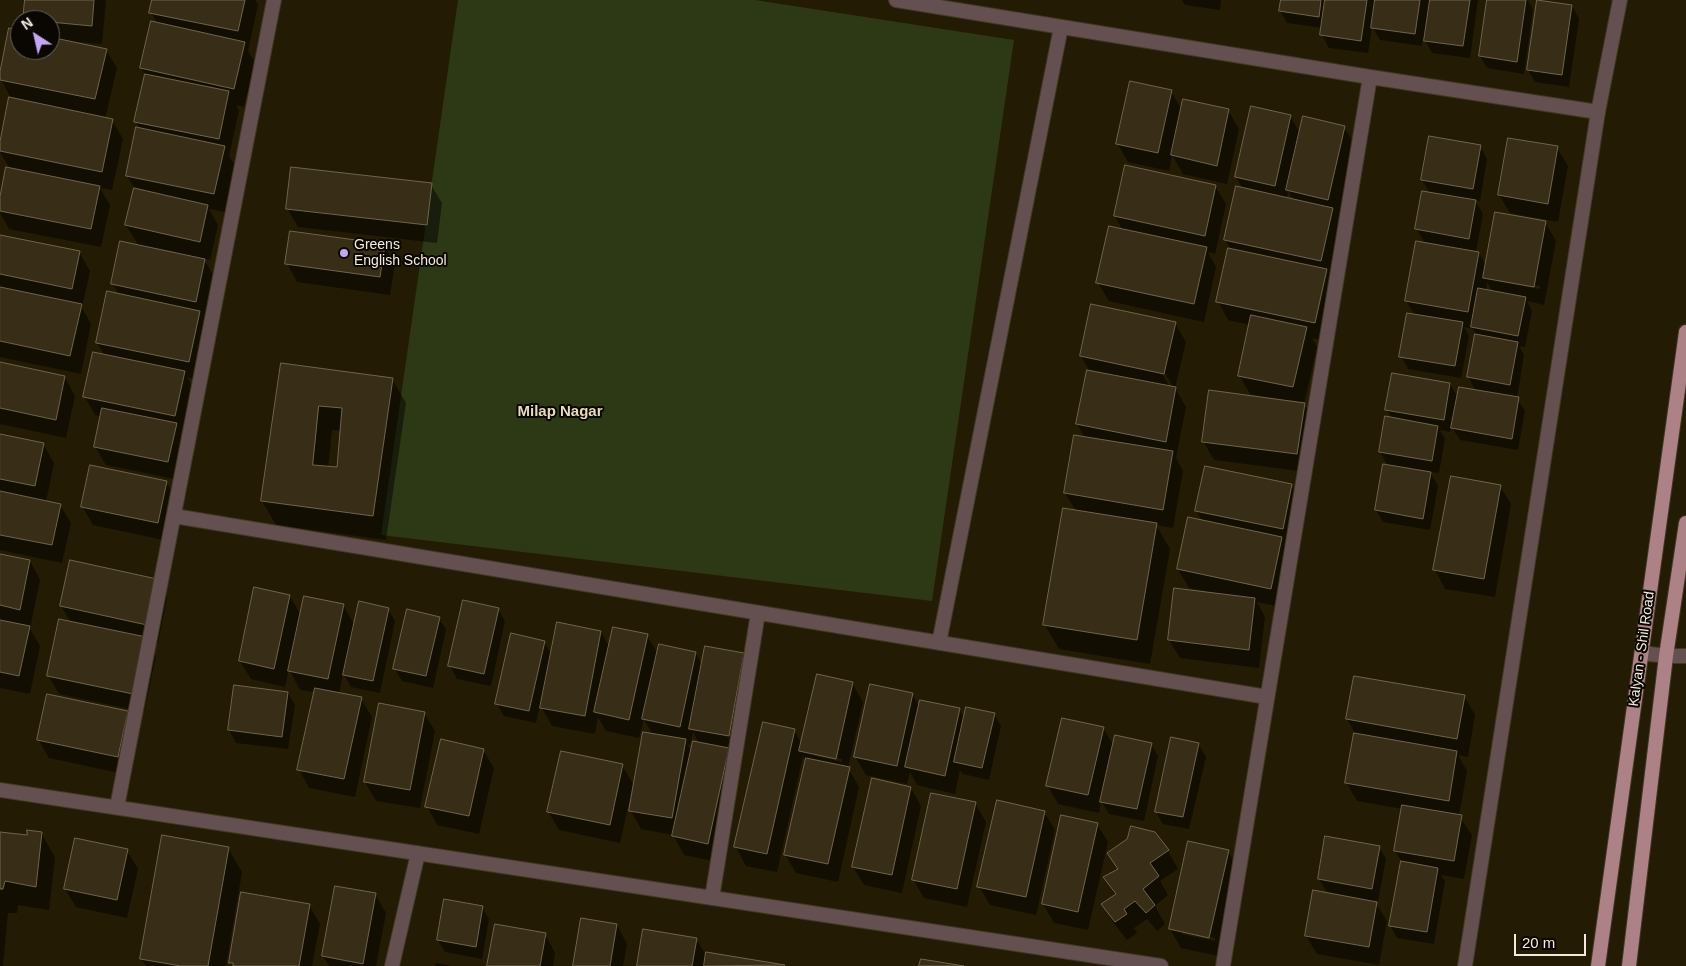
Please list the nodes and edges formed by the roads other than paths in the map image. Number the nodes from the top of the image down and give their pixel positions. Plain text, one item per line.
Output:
1 (274, 0) edge
2 (896, 0) edge
3 (1620, 0) edge
4 (1061, 27) junction
5 (1370, 77) junction
6 (1598, 112) junction
7 (1686, 332) edge
8 (174, 516) junction
9 (1686, 523) edge
10 (758, 613) junction
11 (940, 643) junction
12 (1642, 653) junction
13 (1666, 656) junction
14 (1686, 656) edge
15 (1267, 697) junction
16 (0, 790) edge
17 (117, 807) junction
18 (418, 853) junction
19 (712, 898) junction
20 (392, 966) edge
21 (1161, 966) edge
22 (1222, 966) edge
23 (1465, 966) edge
24 (1598, 966) edge
25 (1629, 966) edge

1 - 8 street
2 - 4 street
3 - 6 street
4 - 5 street
4 - 11 street
5 - 6 street
5 - 15 street
6 - 23 street
7 - 12 main road, Kalyan - Shil Road
8 - 10 street
8 - 17 street
9 - 13 main road, Kalyan - Shil Road
10 - 11 street
10 - 19 street
11 - 15 street
12 - 13 street
12 - 24 main road, Kalyan - Shil Road
13 - 14 street
13 - 25 main road, Kalyan - Shil Road
15 - 22 street
16 - 17 street
17 - 18 street
18 - 19 street
18 - 20 street
19 - 21 street

